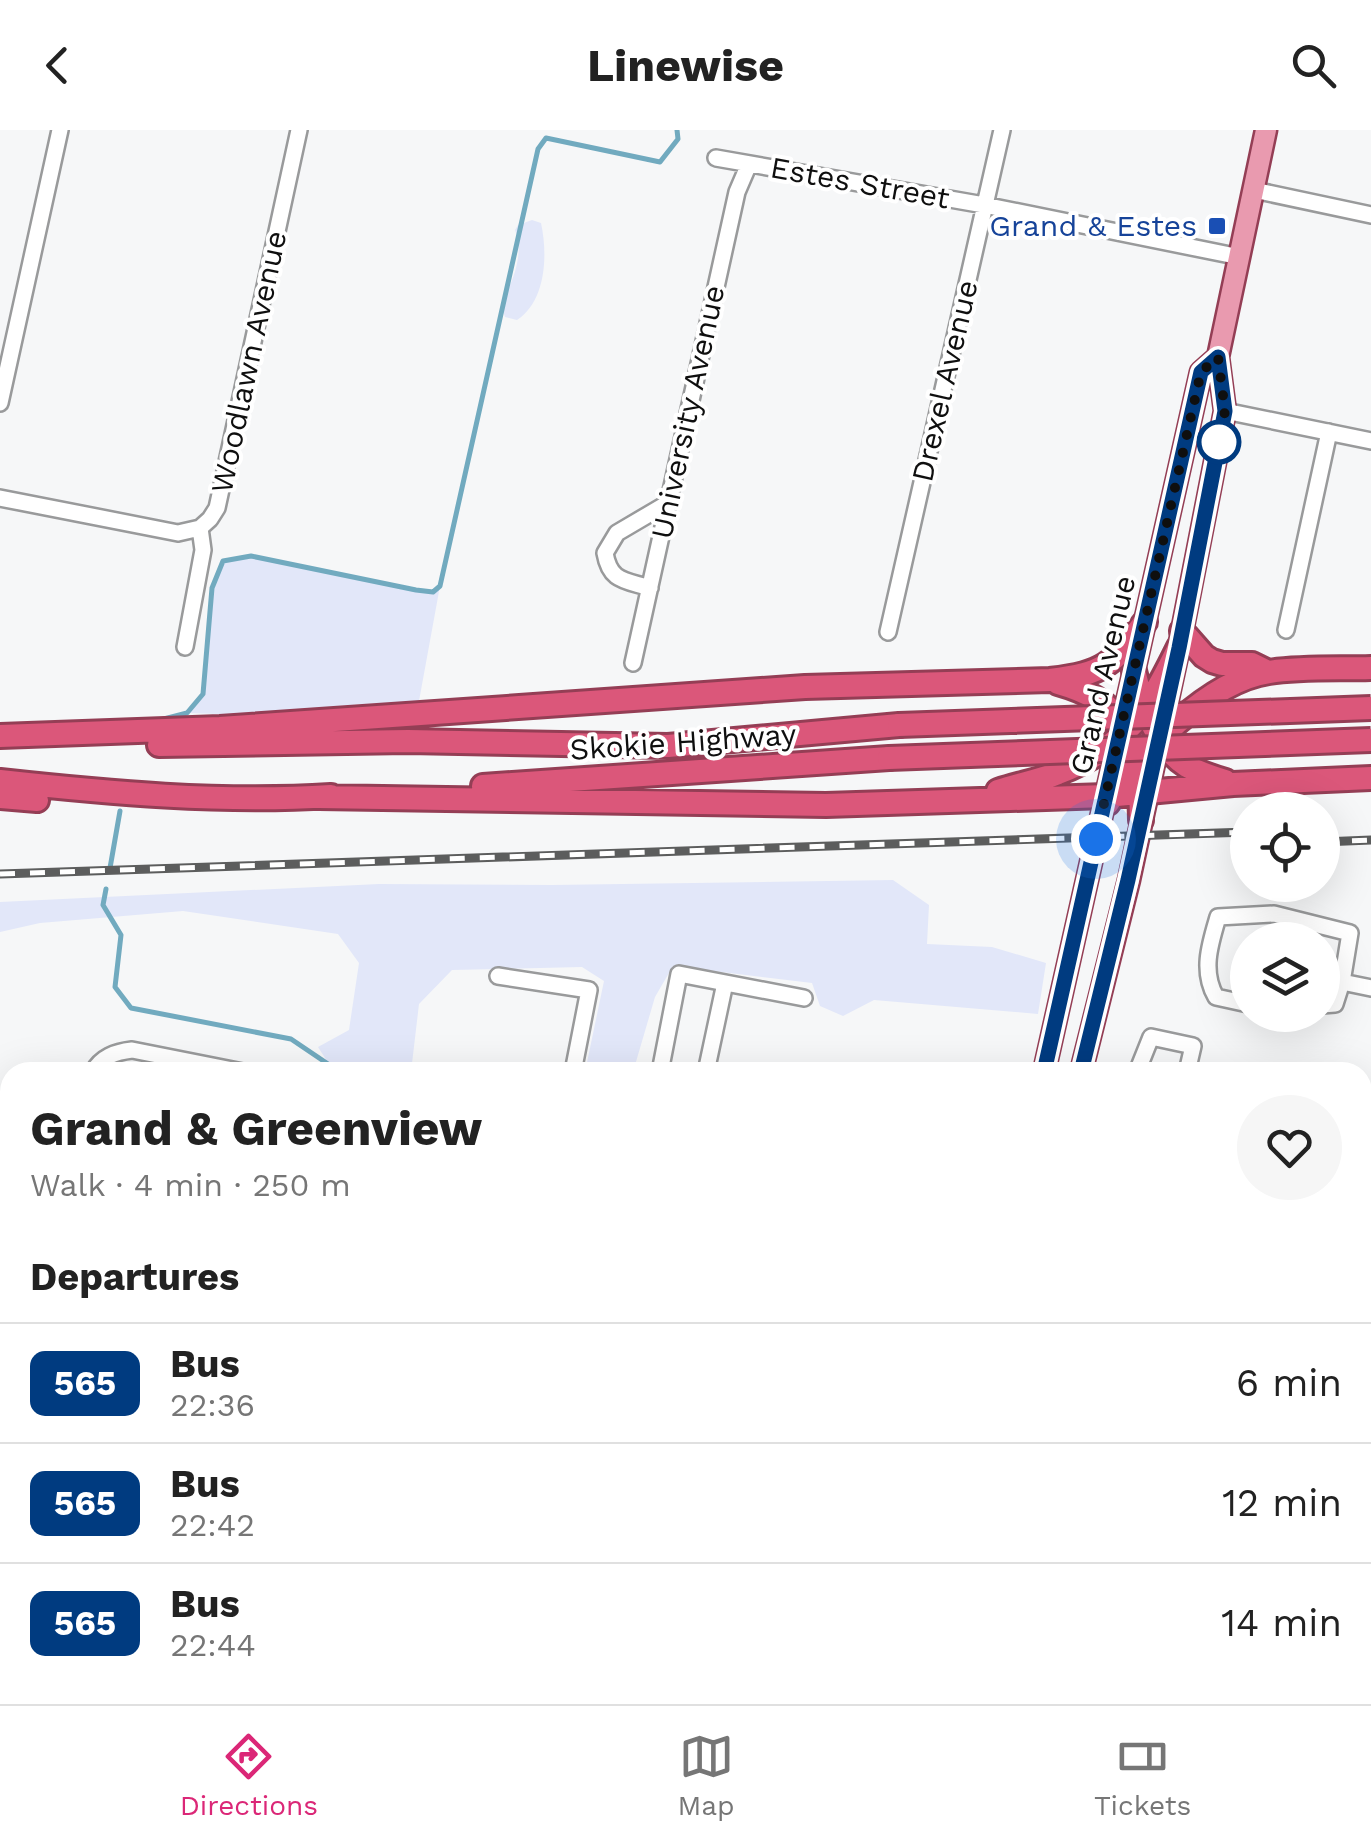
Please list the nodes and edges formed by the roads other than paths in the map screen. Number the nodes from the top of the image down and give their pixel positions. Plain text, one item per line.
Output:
1 (60, 130) edge
2 (299, 130) edge
3 (1002, 130) edge
4 (1266, 130) edge
5 (716, 158) dead end
6 (749, 164) junction
7 (1254, 190) junction
8 (984, 205) junction
9 (1371, 215) edge
10 (1240, 257) junction
11 (1218, 357) junction
12 (0, 403) edge
13 (1225, 411) junction
14 (1329, 432) junction
15 (1371, 441) edge
16 (0, 498) edge
17 (668, 503) junction
18 (200, 528) junction
19 (650, 588) junction
20 (1145, 622) junction
21 (1286, 630) dead end
22 (888, 632) dead end
23 (1180, 639) junction
24 (184, 647) dead end
25 (633, 662) dead end
26 (1371, 668) edge
27 (1134, 671) junction
28 (1268, 672) junction
29 (1050, 680) junction
30 (1371, 708) edge
31 (1146, 709) junction
32 (1123, 730) junction
33 (0, 736) edge
34 (1159, 740) junction
35 (1371, 740) edge
36 (1138, 762) junction
37 (1371, 778) edge
38 (0, 781) edge
39 (1233, 784) junction
40 (1144, 793) junction
41 (319, 797) junction
42 (0, 798) edge
43 (230, 798) junction
44 (976, 799) junction
45 (1107, 800) junction
46 (1141, 820) joint
47 (1306, 922) edge
48 (1340, 930) edge
49 (498, 976) dead end
50 (1342, 982) junction
51 (725, 983) junction
52 (1340, 988) edge
53 (1371, 988) edge
54 (804, 998) dead end
55 (1230, 1000) edge
56 (101, 1062) edge
57 (193, 1062) edge
58 (575, 1062) edge
59 (662, 1062) edge
60 (708, 1062) edge
61 (1046, 1062) edge
62 (1083, 1062) edge
63 (1141, 1062) edge
64 (1189, 1062) edge

1 - 12 street
2 - 18 street, Woodlawn Avenue
3 - 8 street, Drexel Avenue
4 - 7 main road, Grand Avenue
5 - 6 street, Estes Street
6 - 8 street, Estes Street
6 - 17 street, University Avenue
7 - 9 street
7 - 10 main road, Grand Avenue
8 - 10 street, Estes Street
8 - 22 street, Drexel Avenue
10 - 11 main road, Grand Avenue
11 - 13 main road, Grand Avenue
11 - 20 main road, Grand Avenue
13 - 14 street
13 - 23 main road, Grand Avenue
14 - 15 street
14 - 21 street
16 - 18 street
17 - 19 street, University Avenue
17 - 19 street
18 - 24 street, Woodlawn Avenue
19 - 25 street, University Avenue
20 - 27 main road, Grand Avenue
20 - 29 highway
23 - 28 highway
23 - 31 highway
23 - 34 main road, Grand Avenue
26 - 28 highway
27 - 31 highway
27 - 32 main road, Grand Avenue
28 - 34 highway
29 - 32 highway
29 - 33 highway
30 - 33 highway, Skokie Highway, bridge
31 - 32 highway
31 - 34 highway
32 - 36 highway
32 - 44 highway
32 - 45 main road, Grand Avenue
34 - 36 highway
34 - 39 highway
34 - 40 main road, Grand Avenue
35 - 41 highway, Skokie Highway, bridge
36 - 40 highway
36 - 45 highway
37 - 39 highway
38 - 43 highway, Skokie Highway
39 - 40 highway
40 - 45 highway
40 - 46 highway
41 - 43 highway, Skokie Highway
41 - 44 highway
42 - 43 highway
44 - 45 highway
45 - 61 main road, Grand Avenue
46 - 62 main road
47 - 55 street
48 - 50 street
49 - 58 street
50 - 52 street
50 - 53 street
51 - 54 street
51 - 59 street
51 - 60 street
56 - 57 street
63 - 64 street

